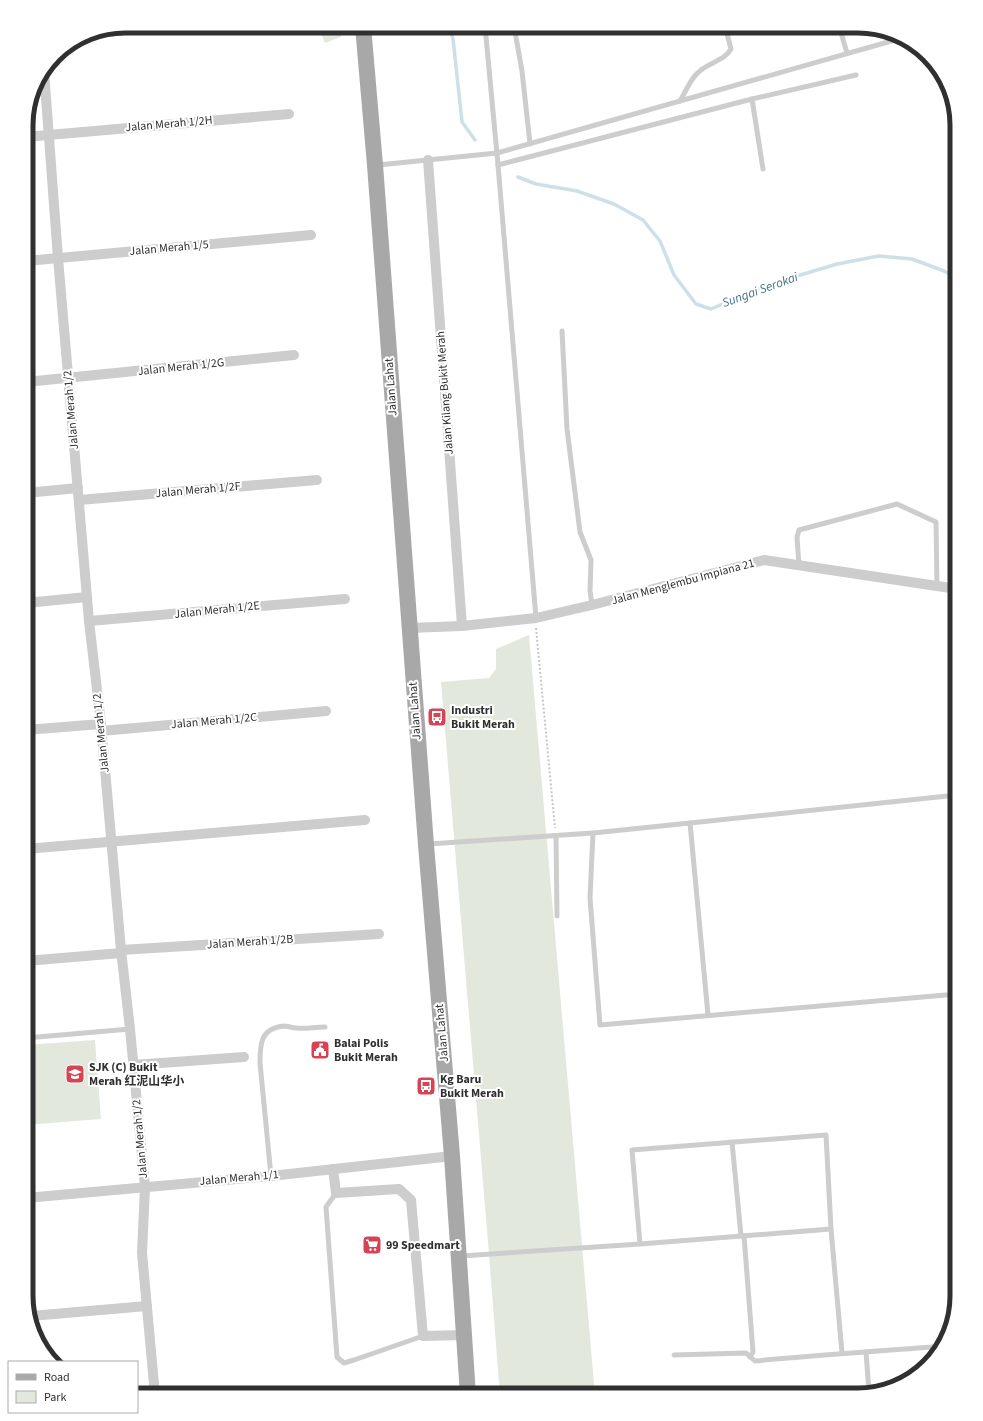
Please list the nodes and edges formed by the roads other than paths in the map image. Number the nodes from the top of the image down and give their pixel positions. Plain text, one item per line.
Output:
1 (364, 33) edge
2 (486, 33) edge
3 (515, 33) edge
4 (726, 33) edge
5 (841, 33) edge
6 (894, 40) edge
7 (847, 54) junction
8 (856, 75) dead end
9 (45, 80) edge
10 (752, 99) junction
11 (680, 101) junction
12 (289, 114) dead end
13 (48, 135) junction
14 (33, 136) edge
15 (530, 144) junction
16 (497, 153) junction
17 (428, 160) junction
18 (375, 165) junction
19 (498, 166) junction
20 (763, 169) dead end
21 (311, 235) dead end
22 (58, 258) junction
23 (33, 260) edge
24 (562, 331) dead end
25 (294, 355) dead end
26 (69, 378) junction
27 (33, 381) edge
28 (317, 480) dead end
29 (78, 488) junction
30 (33, 492) edge
31 (79, 500) junction
32 (799, 566) junction
33 (937, 586) junction
34 (950, 588) edge
35 (87, 597) junction
36 (345, 598) dead end
37 (33, 602) edge
38 (592, 605) junction
39 (536, 618) junction
40 (89, 621) junction
41 (462, 626) junction
42 (409, 628) junction
43 (326, 711) dead end
44 (101, 727) junction
45 (33, 730) edge
46 (950, 797) edge
47 (365, 820) dead end
48 (690, 823) junction
49 (593, 833) junction
50 (556, 836) junction
51 (112, 842) junction
52 (426, 845) junction
53 (33, 849) edge
54 (558, 916) dead end
55 (379, 934) dead end
56 (121, 951) junction
57 (33, 960) edge
58 (950, 995) edge
59 (708, 1015) junction
60 (325, 1027) dead end
61 (130, 1029) junction
62 (33, 1037) edge
63 (244, 1057) dead end
64 (133, 1065) junction
65 (732, 1142) junction
66 (452, 1156) junction
67 (333, 1169) junction
68 (271, 1176) junction
69 (145, 1187) junction
70 (336, 1193) junction
71 (33, 1197) edge
72 (831, 1229) junction
73 (743, 1236) junction
74 (640, 1244) junction
75 (458, 1256) junction
76 (147, 1306) junction
77 (35, 1316) edge
78 (464, 1335) junction
79 (423, 1336) junction
80 (935, 1347) edge
81 (866, 1352) junction
82 (842, 1353) junction
83 (674, 1355) dead end
84 (750, 1357) junction
85 (869, 1387) edge
86 (154, 1388) edge
87 (468, 1388) edge

1 - 18 main road, Jalan Lahat
2 - 16 lane
3 - 15 lane
4 - 11 lane
5 - 7 lane
6 - 7 lane
7 - 11 lane
8 - 10 lane
9 - 13 street, Jalan Merah 1/2
10 - 19 lane
10 - 20 lane
11 - 15 lane
12 - 13 street, Jalan Merah 1/2H
13 - 14 street, Jalan Merah 1/2H
13 - 22 street, Jalan Merah 1/2
15 - 16 lane
16 - 17 lane
16 - 19 lane
17 - 18 lane
17 - 41 street, Jalan Kilang Bukit Merah
18 - 42 main road, Jalan Lahat
19 - 39 lane
21 - 22 street, Jalan Merah 1/5
22 - 23 street, Jalan Merah 1/5
22 - 26 street, Jalan Merah 1/2
24 - 38 lane
25 - 26 street, Jalan Merah 1/2G
26 - 27 street, Jalan Merah 1/2G
26 - 29 street, Jalan Merah 1/2
28 - 31 street, Jalan Merah 1/2F
29 - 30 street
29 - 31 street, Jalan Merah 1/2
31 - 35 street, Jalan Merah 1/2
32 - 33 street, Jalan Menglembu Impiana 21
32 - 33 lane
32 - 38 street, Jalan Menglembu Impiana 21
33 - 34 street, Jalan Menglembu Impiana 21
35 - 37 street
35 - 40 street, Jalan Merah 1/2
36 - 40 street, Jalan Merah 1/2E
38 - 39 street, Jalan Menglembu Impiana 21
39 - 41 street, Jalan Menglembu Impiana 21
40 - 44 street, Jalan Merah 1/2
41 - 42 street, Jalan Menglembu Impiana 21
42 - 52 main road, Jalan Lahat
43 - 44 street, Jalan Merah 1/2C
44 - 45 street, Jalan Merah 1/2C
44 - 51 street, Jalan Merah 1/2
46 - 48 lane
47 - 51 street
48 - 49 lane
48 - 59 lane
49 - 50 lane
49 - 59 lane
50 - 52 lane
50 - 54 lane
51 - 53 street
51 - 56 street, Jalan Merah 1/2
52 - 66 main road, Jalan Lahat
55 - 56 street, Jalan Merah 1/2B
56 - 57 street, Jalan Merah 1/2B
56 - 61 street, Jalan Merah 1/2
58 - 59 lane
60 - 68 lane
61 - 62 lane
61 - 64 street, Jalan Merah 1/2
63 - 64 street
64 - 69 street, Jalan Merah 1/2
65 - 72 lane
65 - 73 lane
65 - 74 lane
66 - 67 street, Jalan Merah 1/1
66 - 75 main road, Jalan Lahat
67 - 68 street, Jalan Merah 1/1
67 - 70 street
68 - 69 street, Jalan Merah 1/1
69 - 71 street, Jalan Merah 1/1
69 - 76 street, Jalan Merah 1/2
70 - 79 street
70 - 79 lane
72 - 73 lane
72 - 82 lane
73 - 74 lane
73 - 84 lane
74 - 75 lane
75 - 78 main road, Jalan Lahat
76 - 77 street
76 - 86 street, Jalan Merah 1/2
78 - 79 street
78 - 87 main road, Jalan Lahat
80 - 81 lane
81 - 82 lane
81 - 85 lane
82 - 84 lane
83 - 84 lane

